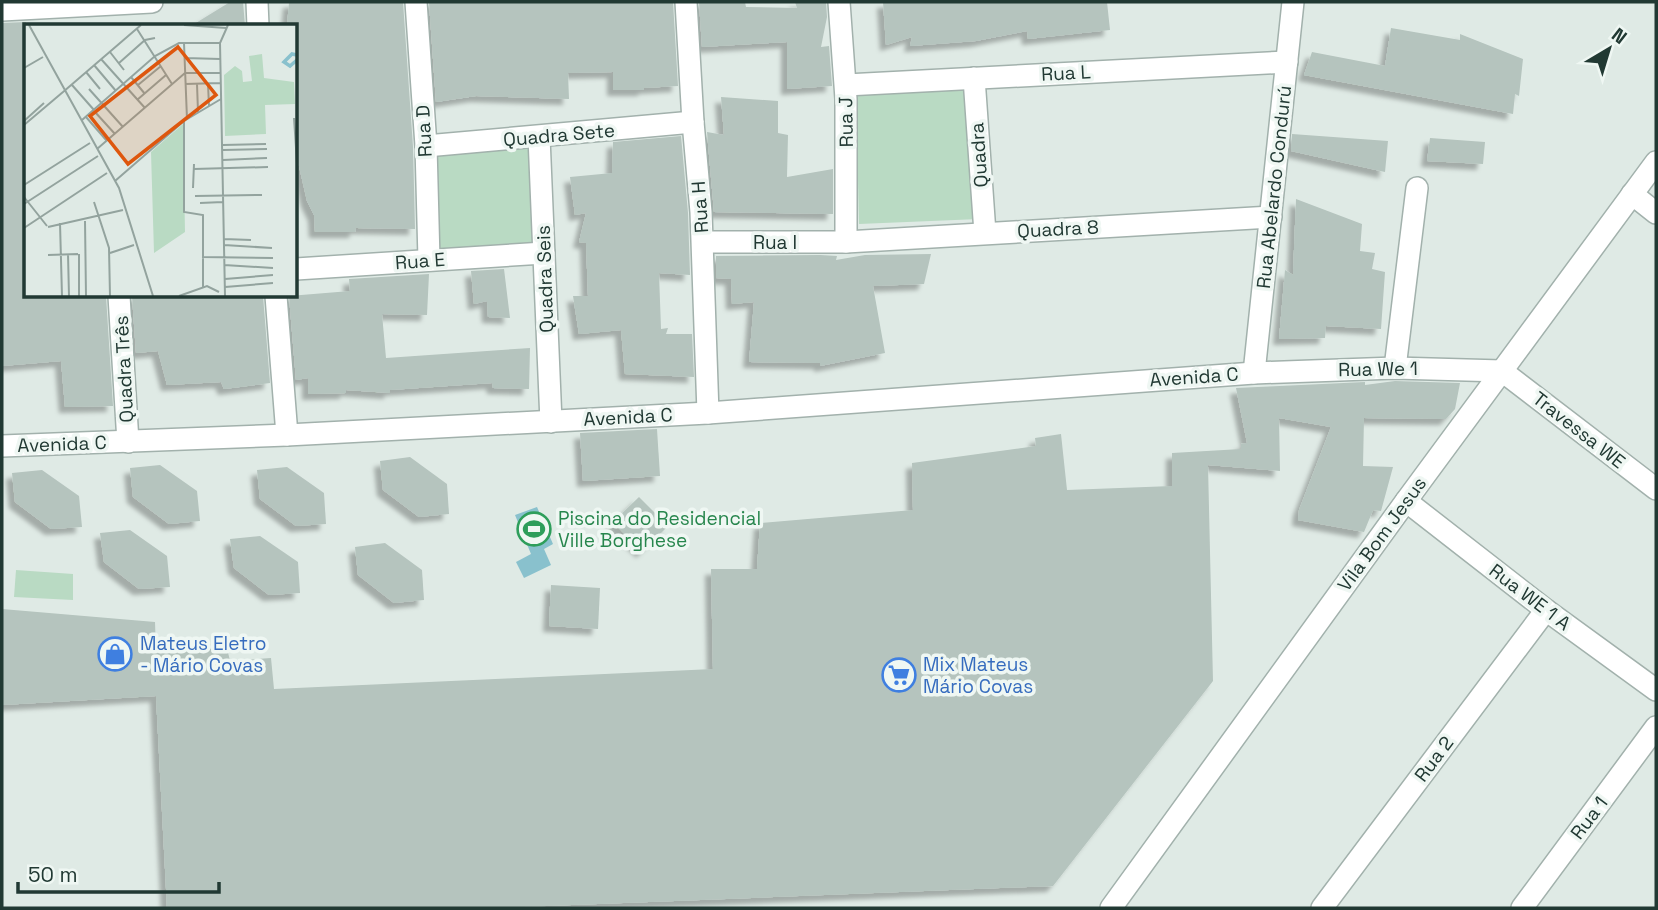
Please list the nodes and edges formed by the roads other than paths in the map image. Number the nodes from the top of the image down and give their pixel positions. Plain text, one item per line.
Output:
1 (152, 2) edge
2 (257, 2) edge
3 (416, 2) edge
4 (686, 2) edge
5 (839, 2) edge
6 (1293, 2) edge
7 (2, 10) edge
8 (103, 16) edge
9 (258, 24) edge
10 (1287, 62) junction
11 (974, 78) junction
12 (845, 85) junction
13 (693, 122) junction
14 (539, 137) junction
15 (426, 146) junction
16 (1656, 162) edge
17 (1417, 188) dead end
18 (1632, 194) junction
19 (1656, 213) edge
20 (1271, 216) junction
21 (985, 233) junction
22 (703, 242) junction
23 (846, 242) junction
24 (544, 253) junction
25 (429, 260) junction
26 (298, 269) edge
27 (119, 298) edge
28 (276, 298) edge
29 (1395, 368) junction
30 (1502, 371) junction
31 (1254, 373) junction
32 (708, 413) junction
33 (551, 422) junction
34 (287, 435) junction
35 (128, 442) junction
36 (2, 446) edge
37 (1656, 489) edge
38 (1406, 501) junction
39 (1546, 610) junction
40 (1656, 690) edge
41 (1656, 727) edge
42 (1111, 908) edge
43 (1322, 908) edge
44 (1522, 908) edge

1 - 8 street
2 - 9 street
3 - 15 street, Rua D
4 - 13 street, Rua H
5 - 12 street, Rua J
6 - 10 street, Rua Abelardo Condurú
7 - 8 street
10 - 11 street, Rua L
10 - 20 street, Rua Abelardo Condurú
11 - 12 street, Rua L
11 - 21 street, Quadra
12 - 23 street, Rua J
13 - 14 street, Quadra Sete
13 - 22 street, Rua H
14 - 15 street, Quadra Sete
14 - 24 street, Quadra Seis
15 - 25 street, Rua D
16 - 18 street, Vila Bom Jesus
17 - 29 street
18 - 19 street
18 - 30 street, Vila Bom Jesus
20 - 21 street, Quadra 8
20 - 31 street, Rua Abelardo Condurú
21 - 23 street, Quadra 8
22 - 23 street, Rua I
22 - 32 street, Rua H
24 - 25 street, Rua E
24 - 33 street, Quadra Seis
25 - 26 street, Rua E
27 - 35 street, Quadra Três
28 - 34 street
29 - 30 street, Rua We 1
29 - 31 street, Rua We 1
30 - 37 street, Travessa WE
30 - 38 street, Vila Bom Jesus
31 - 32 street, Avenida C
32 - 33 street, Avenida C
33 - 34 street, Avenida C
34 - 35 street, Avenida C
35 - 36 street, Avenida C
38 - 39 street, Rua WE 1 A
38 - 42 street, Vila Bom Jesus
39 - 40 street, Rua WE 1 A
39 - 43 street, Rua 2
41 - 44 street, Rua 1

